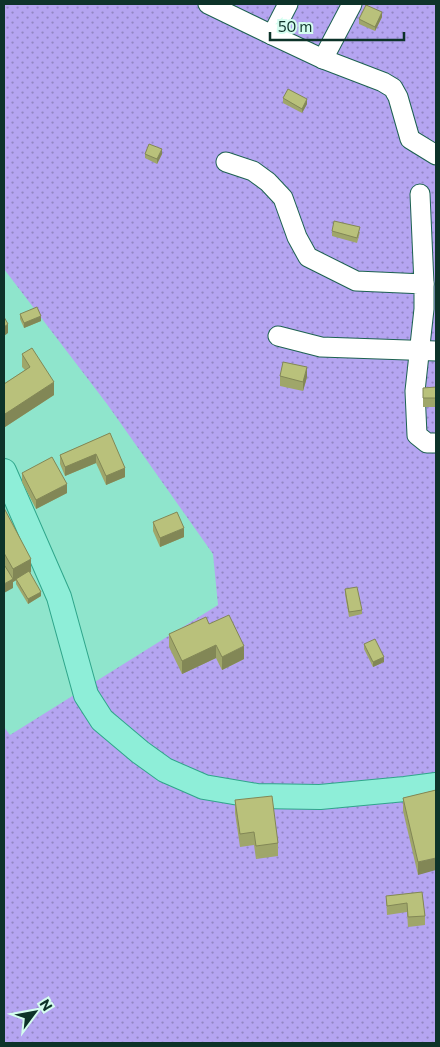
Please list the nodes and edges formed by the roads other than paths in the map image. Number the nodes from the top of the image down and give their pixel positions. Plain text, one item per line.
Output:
1 (208, 4) edge
2 (288, 4) edge
3 (352, 4) edge
4 (272, 35) junction
5 (323, 59) junction
6 (436, 155) edge
7 (226, 162) dead end
8 (420, 194) dead end
9 (430, 254) edge
10 (424, 284) junction
11 (278, 336) dead end
12 (428, 351) edge
13 (436, 443) edge
14 (4, 471) edge
15 (436, 785) edge

1 - 4 street
2 - 4 street
3 - 5 street
4 - 5 street
5 - 6 street
7 - 10 street
8 - 9 street
9 - 10 street
10 - 12 street
11 - 12 street
12 - 13 street
14 - 15 main road

